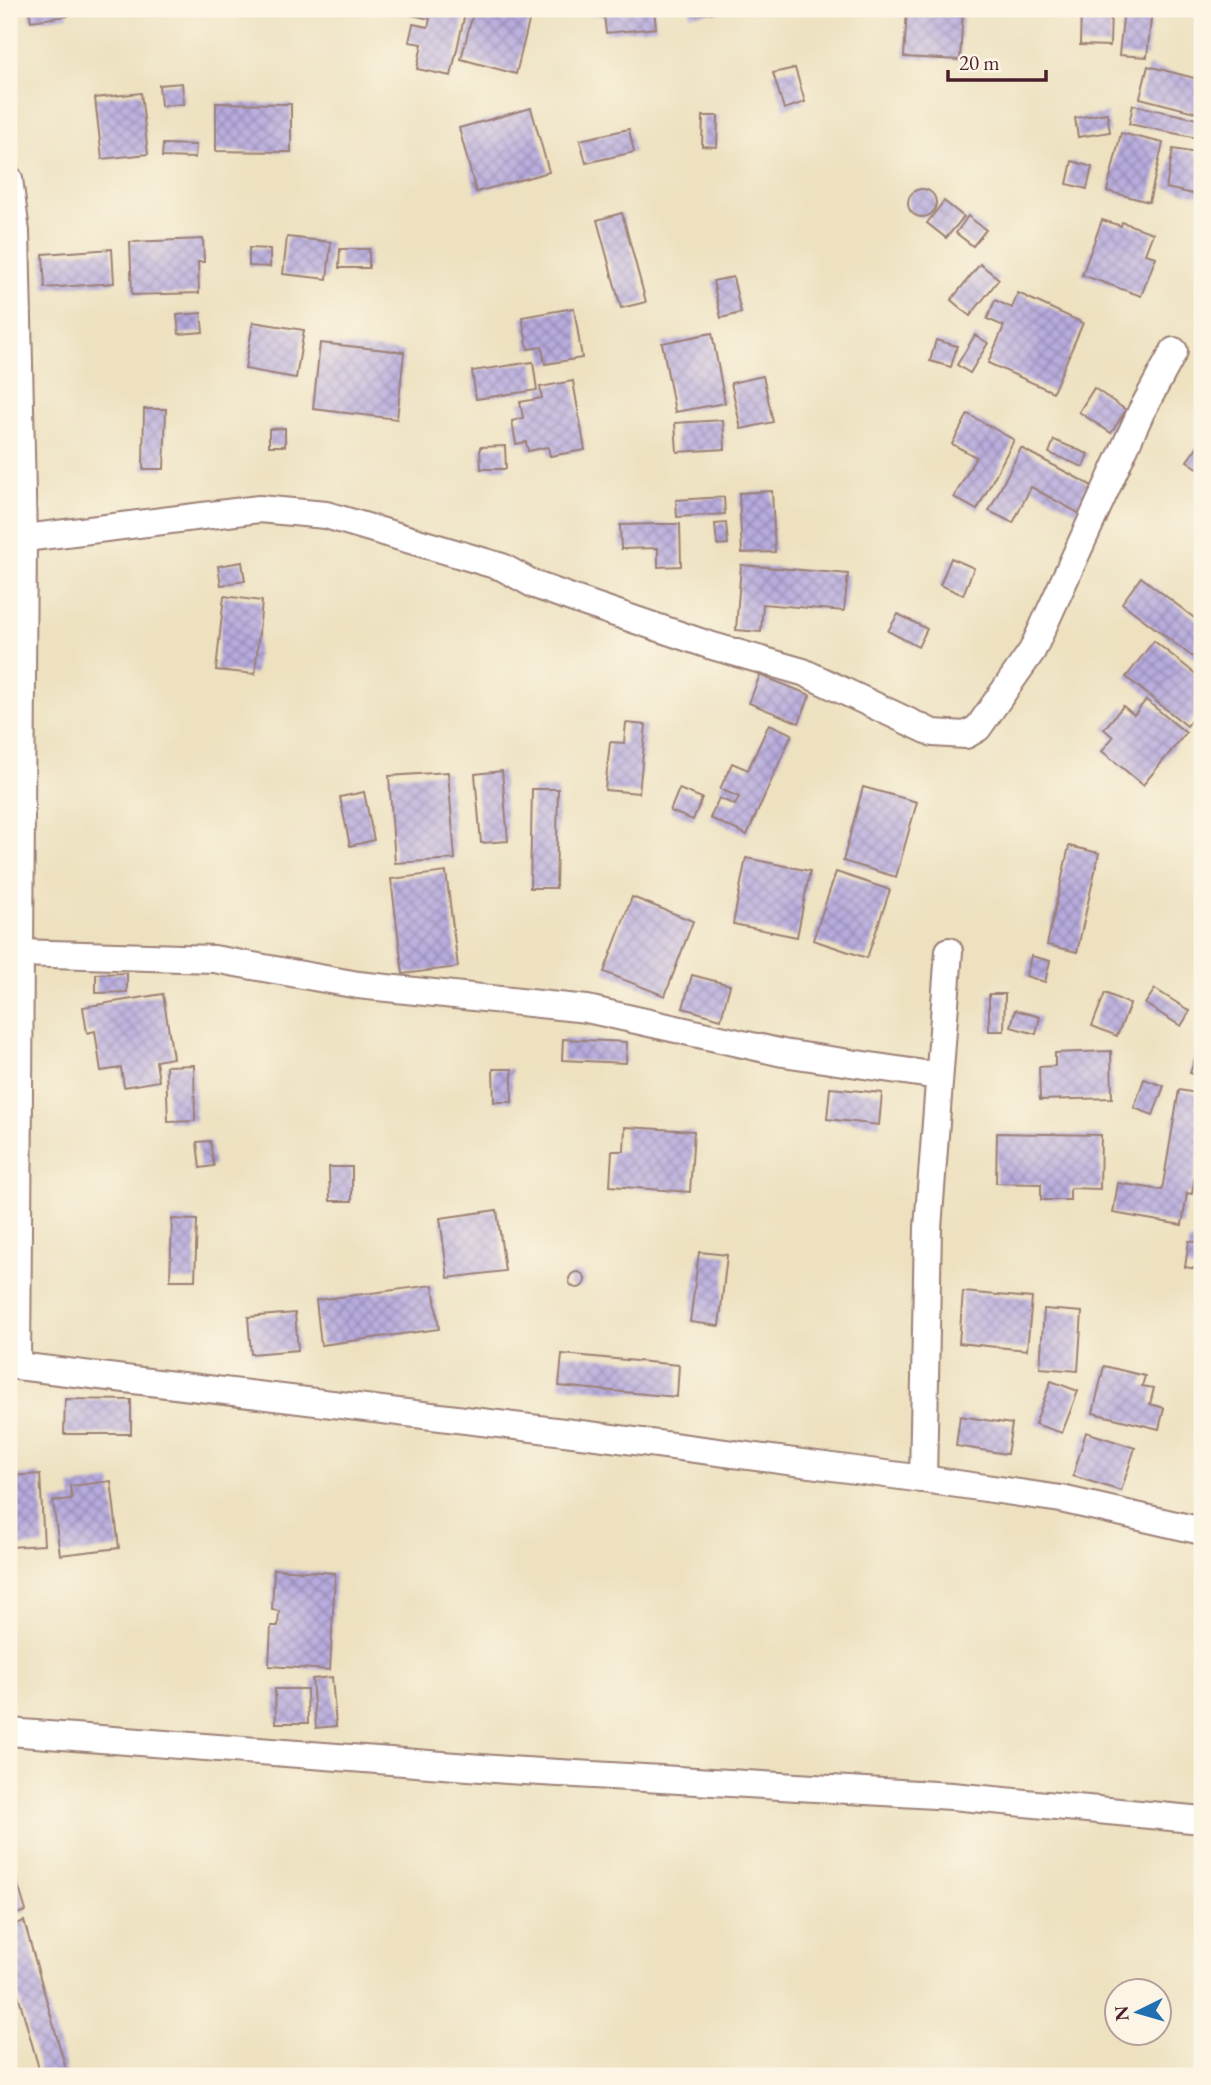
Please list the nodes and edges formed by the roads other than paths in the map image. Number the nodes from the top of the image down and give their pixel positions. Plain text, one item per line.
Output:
1 (9, 179) edge
2 (1174, 351) dead end
3 (16, 539) edge
4 (948, 951) dead end
5 (19, 953) junction
6 (938, 1076) junction
7 (13, 1366) edge
8 (923, 1479) junction
9 (1202, 1531) edge
10 (9, 1732) edge
11 (1202, 1820) edge

1 - 3 street
2 - 3 street
3 - 5 street
4 - 6 street
5 - 6 street
5 - 7 street
6 - 8 street
7 - 8 street
8 - 9 street
10 - 11 street

